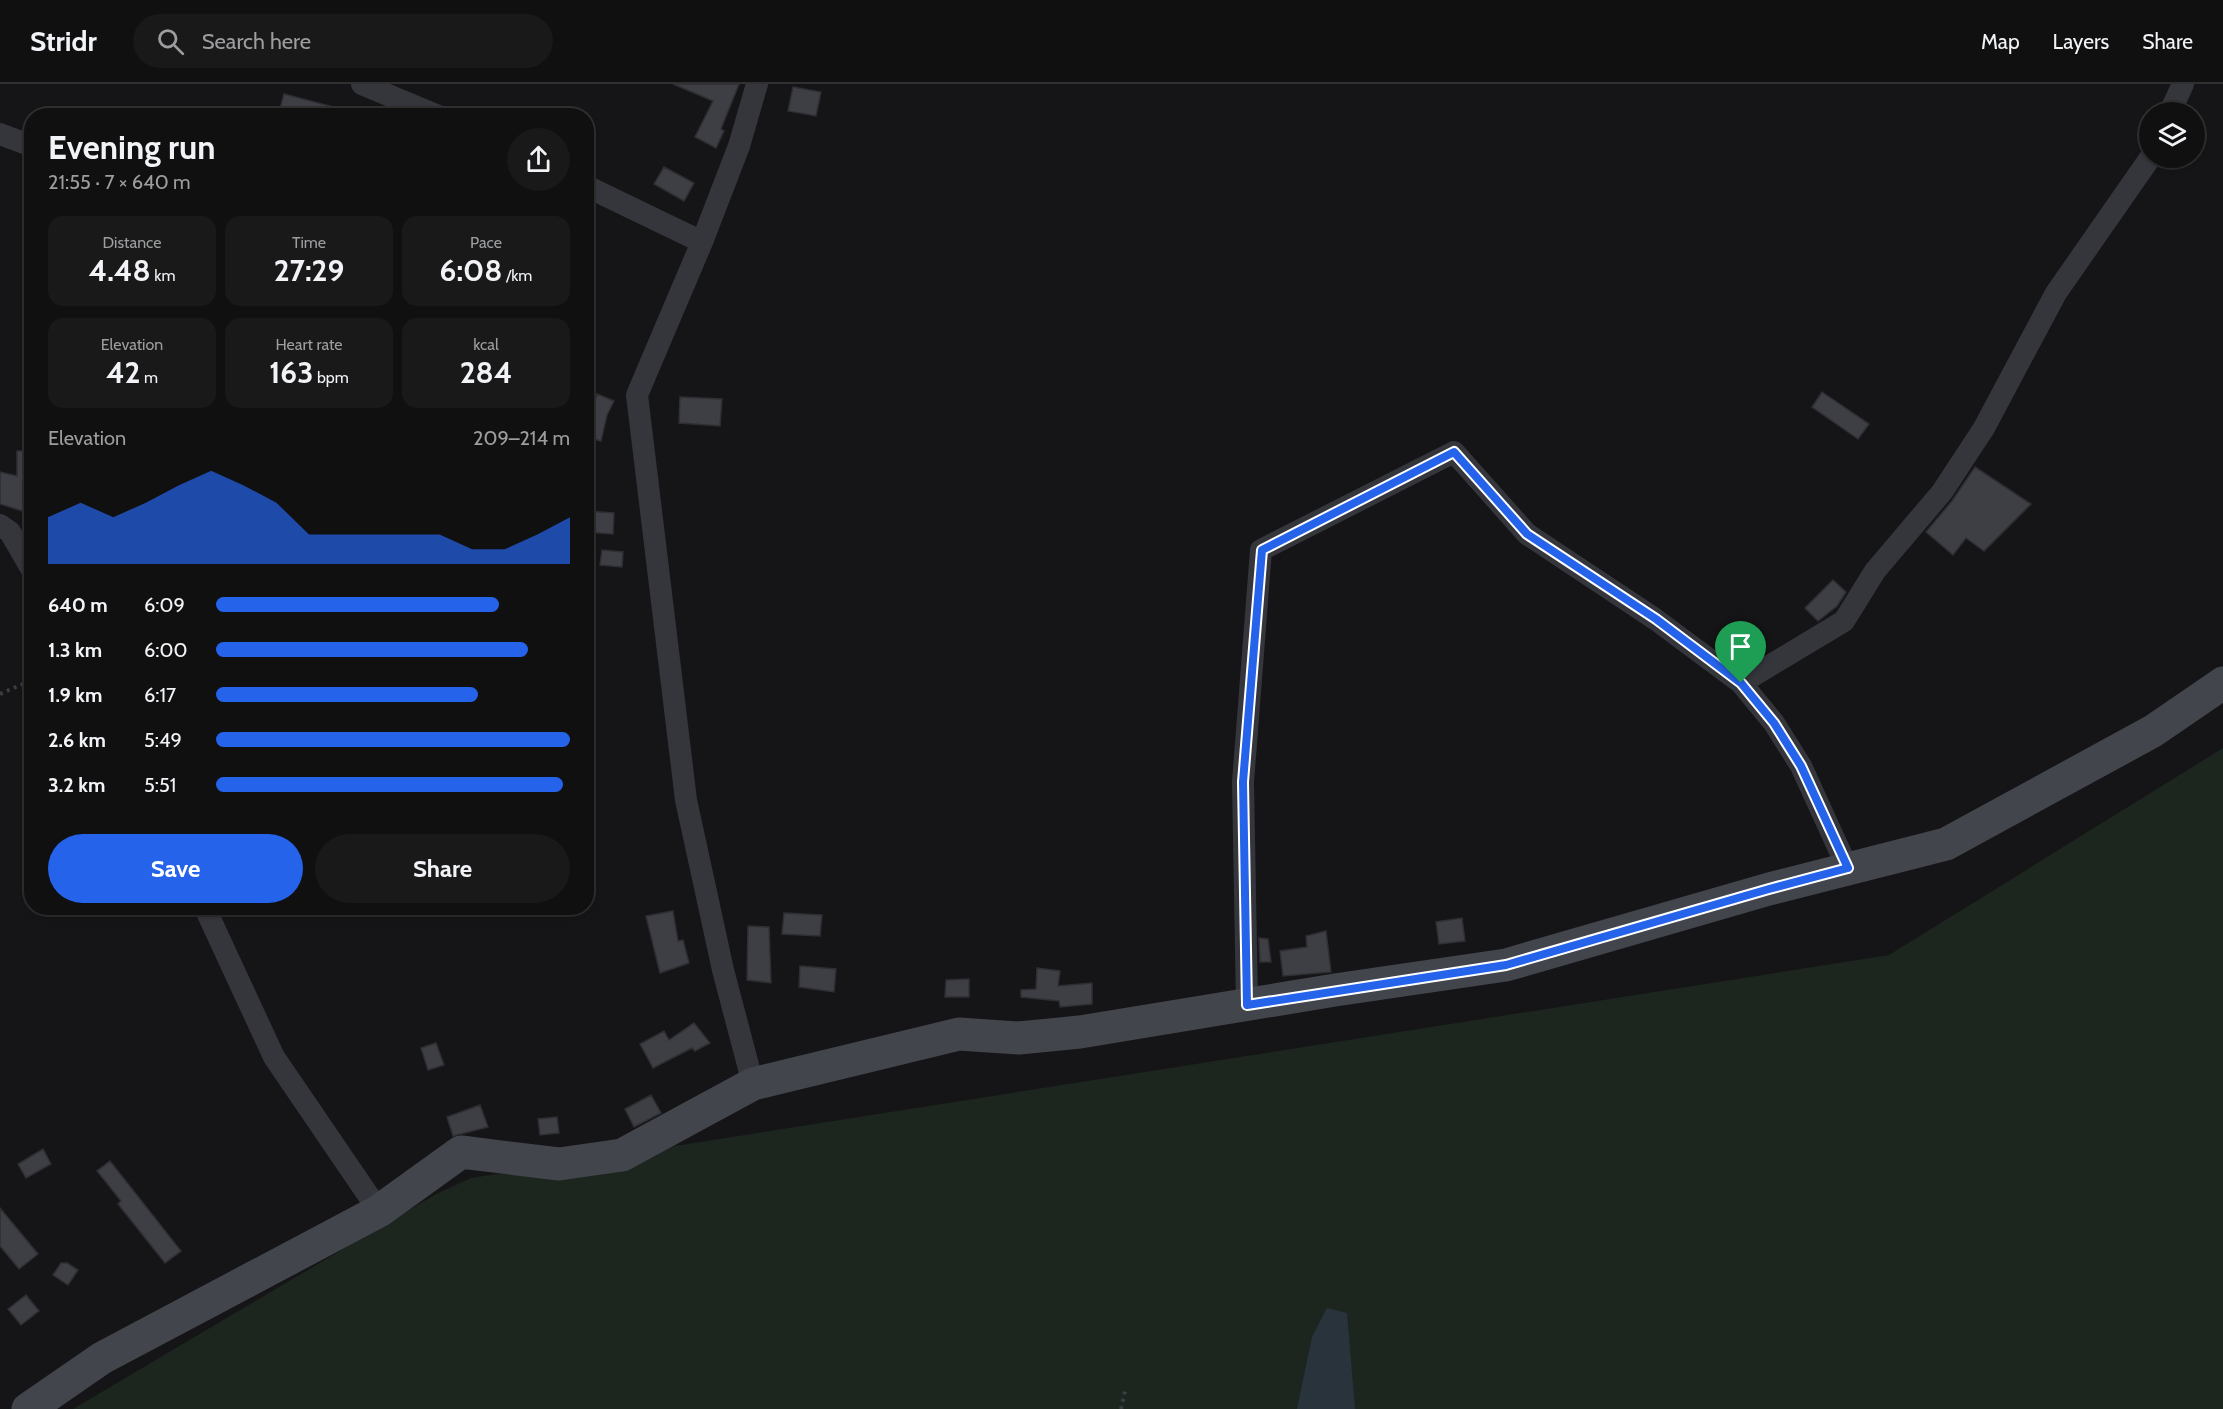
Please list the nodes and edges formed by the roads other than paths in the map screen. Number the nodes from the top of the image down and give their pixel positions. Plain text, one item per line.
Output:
1 (362, 84) edge
2 (758, 84) edge
3 (2183, 84) edge
4 (2175, 102) edge
5 (419, 108) edge
6 (0, 134) edge
7 (24, 143) edge
8 (2143, 168) edge
9 (594, 190) edge
10 (702, 242) junction
11 (0, 525) edge
12 (24, 556) edge
13 (2223, 682) edge
14 (1741, 683) junction
15 (1848, 868) junction
16 (208, 915) edge
17 (1247, 1005) junction
18 (753, 1084) junction
19 (379, 1211) junction
20 (28, 1409) edge

1 - 5 street
2 - 10 street
3 - 4 street
6 - 7 street
8 - 14 street
9 - 10 street
10 - 18 street
11 - 12 street
13 - 15 main road
14 - 15 street
14 - 17 street
15 - 17 main road
16 - 19 street
17 - 18 main road
18 - 19 main road
19 - 20 main road

